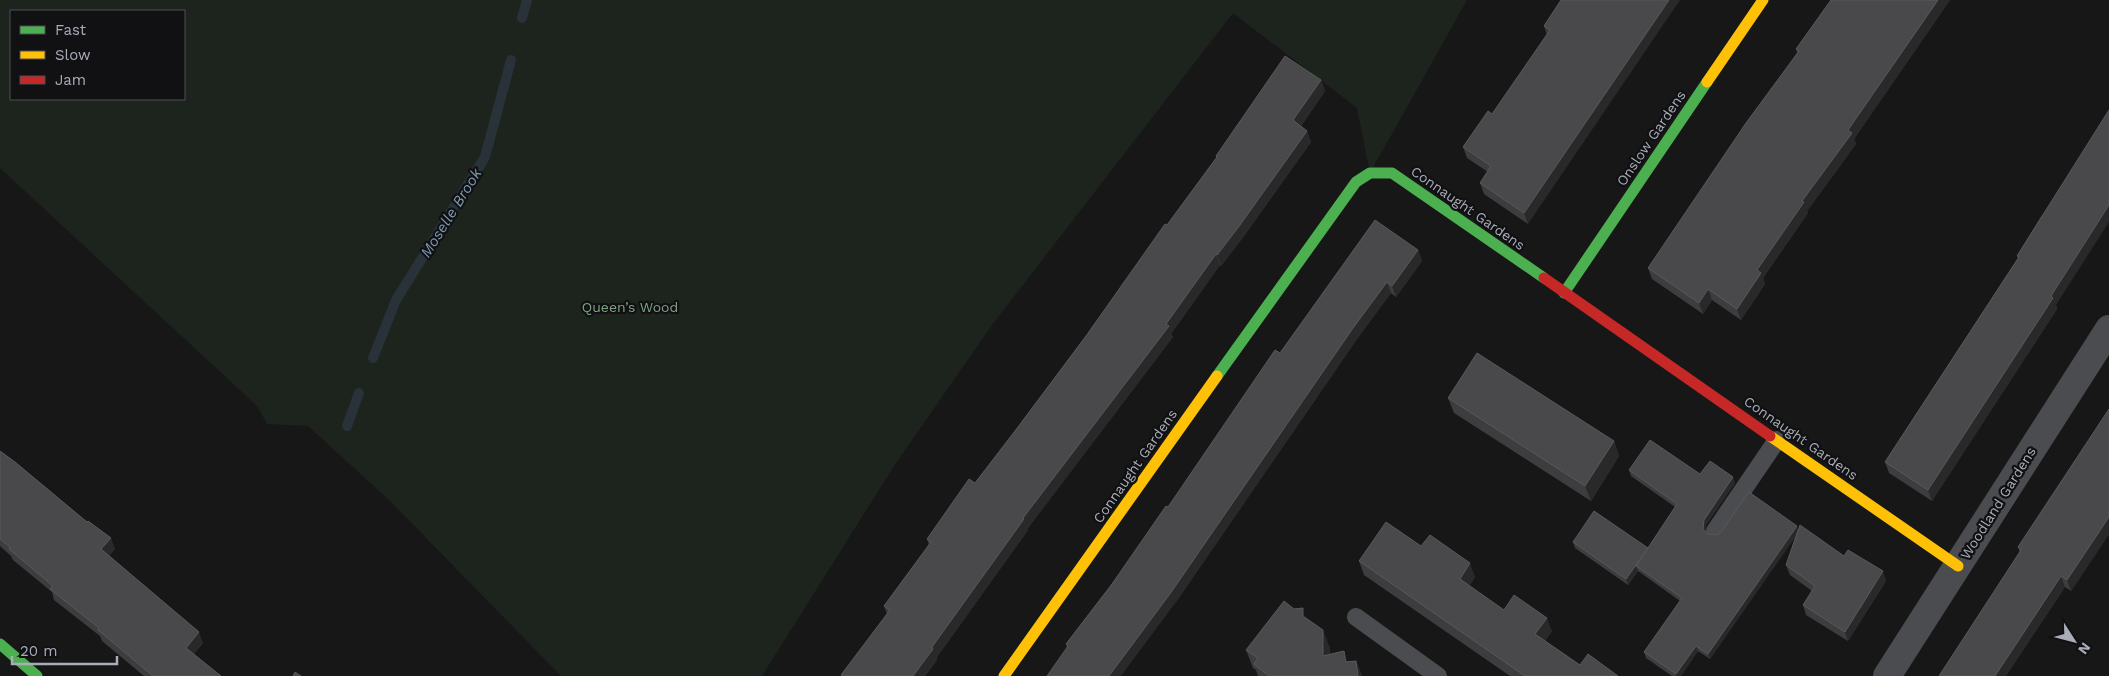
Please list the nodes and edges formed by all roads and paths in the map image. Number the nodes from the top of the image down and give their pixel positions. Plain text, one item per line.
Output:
1 (1763, 0) edge
2 (1564, 293) junction
3 (2109, 329) edge
4 (1777, 440) junction
5 (1715, 530) dead end
6 (1958, 566) junction
7 (1356, 617) dead end
8 (0, 644) edge
9 (36, 676) edge
10 (1004, 676) edge
11 (1438, 676) edge
12 (1887, 676) edge

1 - 2 street, Onslow Gardens
2 - 4 street, Connaught Gardens
2 - 10 street, Connaught Gardens
3 - 6 street, Woodland Gardens
4 - 5 lane
4 - 6 street, Connaught Gardens
6 - 12 street, Woodland Gardens
7 - 11 lane
8 - 9 street

